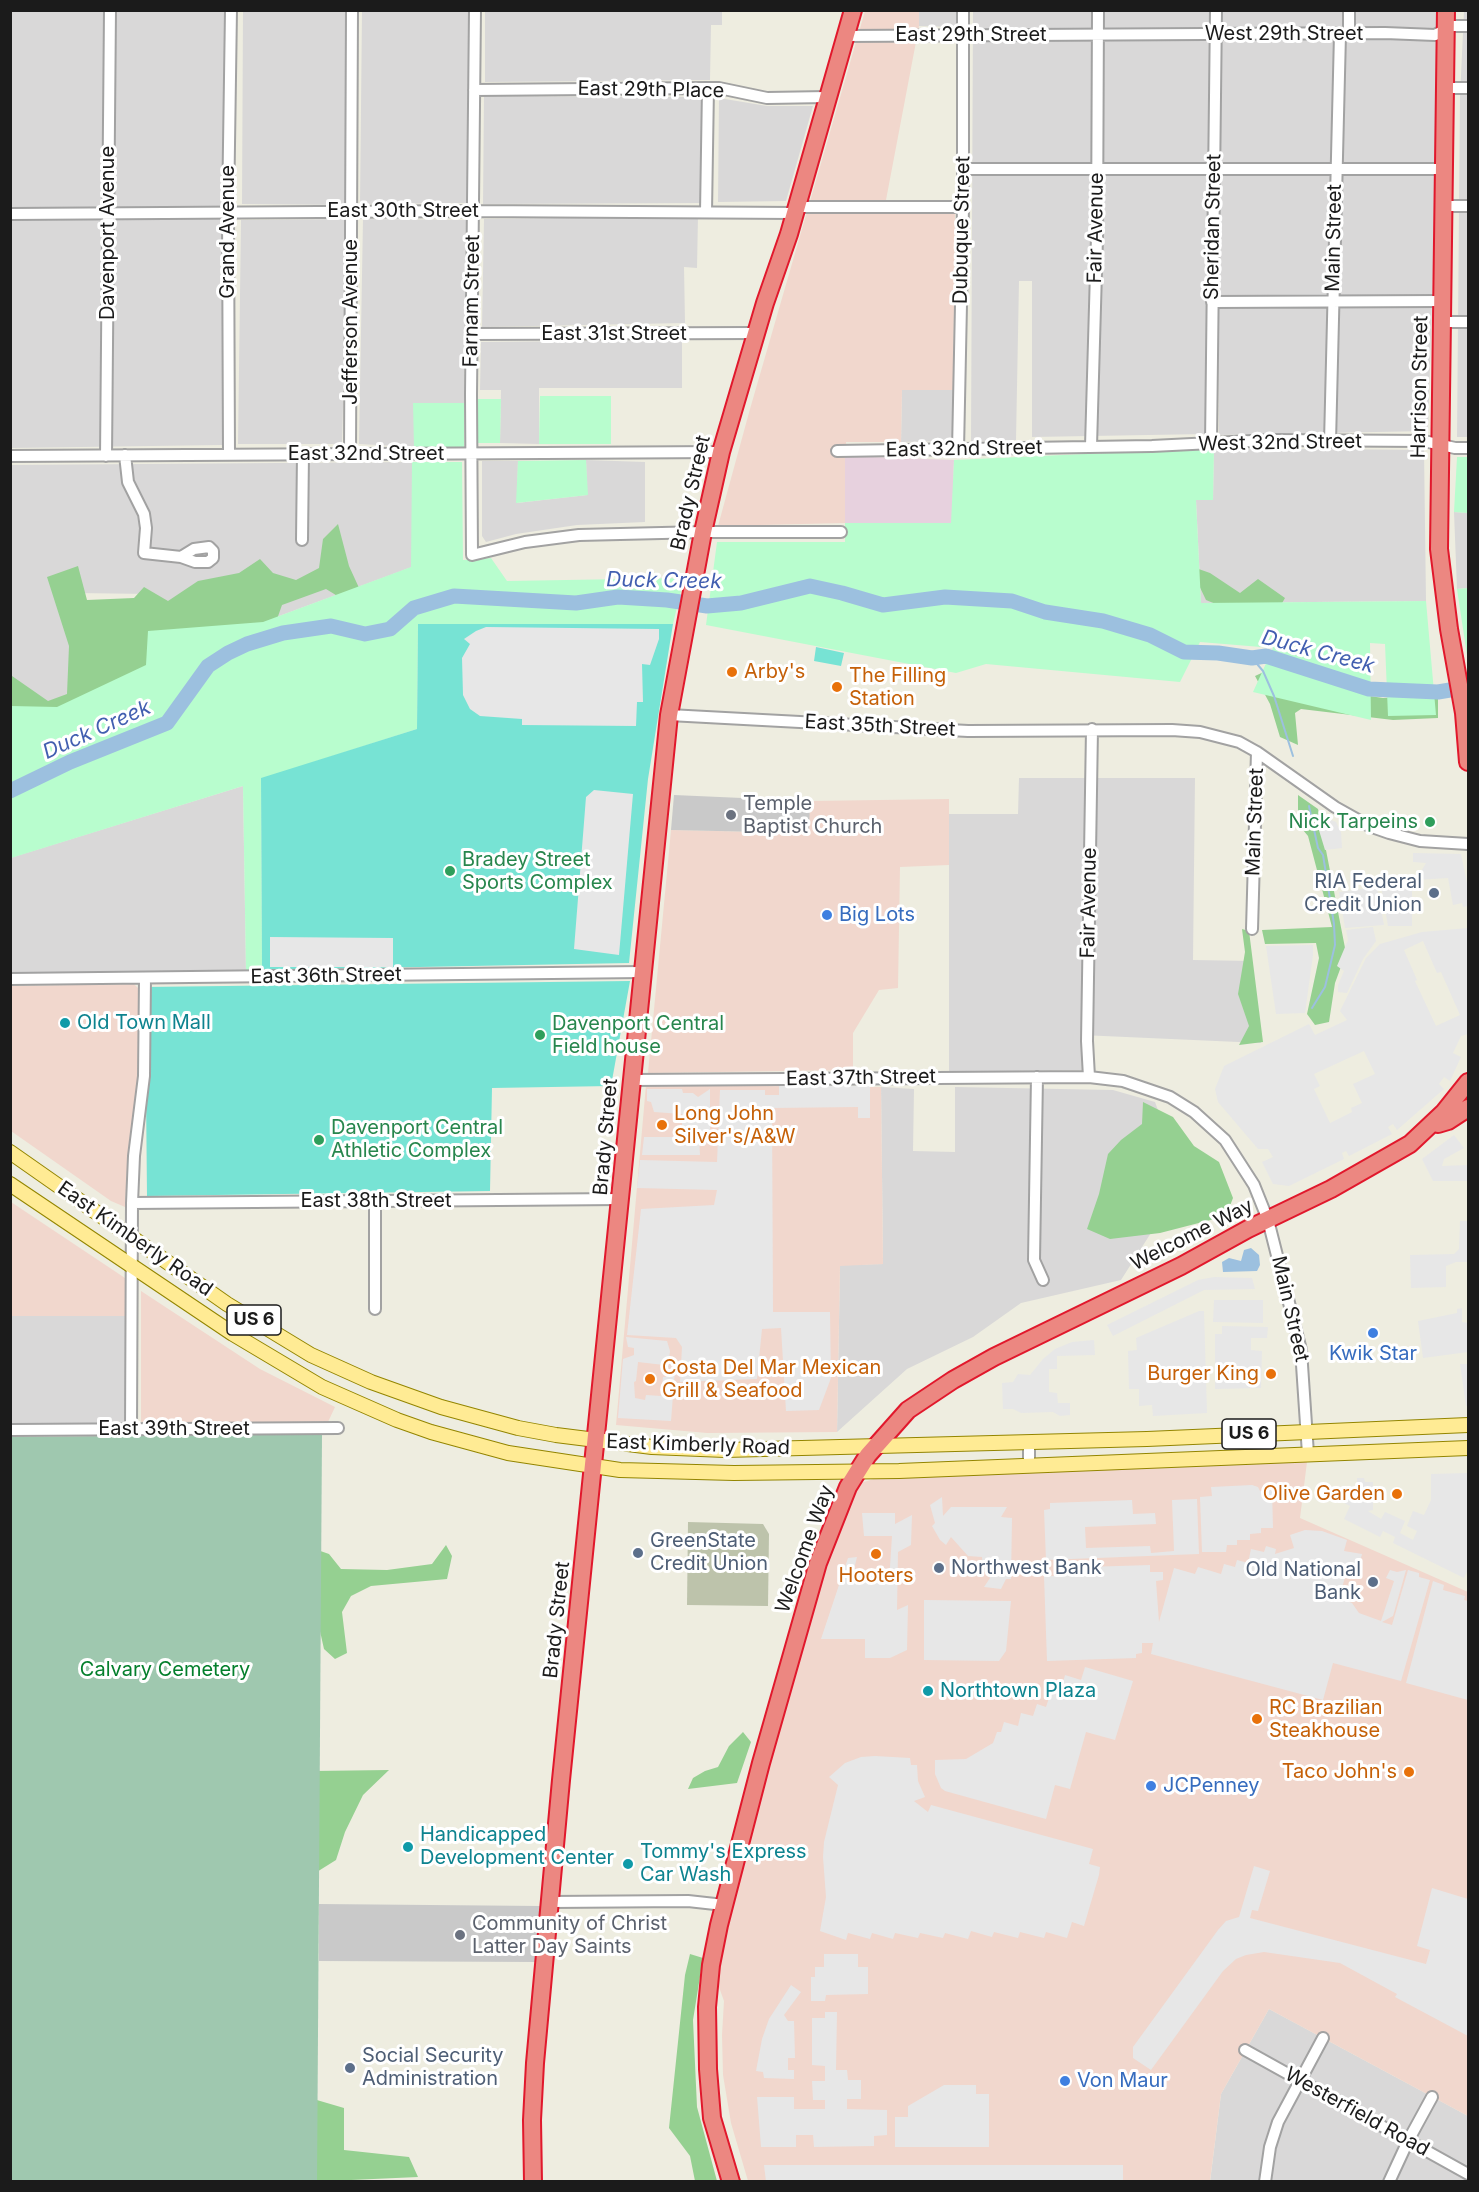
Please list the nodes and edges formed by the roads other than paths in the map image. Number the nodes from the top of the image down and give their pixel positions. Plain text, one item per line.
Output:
1 (110, 10) edge
2 (231, 10) edge
3 (352, 10) edge
4 (475, 10) edge
5 (853, 10) edge
6 (963, 10) edge
7 (1098, 10) edge
8 (1216, 10) edge
9 (1349, 10) edge
10 (1446, 10) edge
11 (1468, 26) edge
12 (1446, 29) junction
13 (1098, 34) junction
14 (1216, 34) junction
15 (1344, 34) junction
16 (845, 36) junction
17 (964, 36) junction
18 (708, 88) junction
19 (1444, 88) junction
20 (1468, 88) edge
21 (474, 90) junction
22 (827, 97) junction
23 (963, 169) junction
24 (1097, 169) junction
25 (1214, 169) junction
26 (1335, 169) junction
27 (1444, 169) junction
28 (1443, 206) junction
29 (1468, 206) edge
30 (963, 207) junction
31 (795, 210) junction
32 (351, 211) junction
33 (473, 211) junction
34 (228, 212) junction
35 (706, 212) junction
36 (108, 213) junction
37 (10, 214) edge
38 (1442, 301) junction
39 (1212, 302) junction
40 (1333, 302) junction
41 (1442, 322) junction
42 (1468, 322) edge
43 (756, 333) junction
44 (471, 334) junction
45 (1330, 442) junction
46 (1211, 443) junction
47 (1440, 444) junction
48 (1091, 446) junction
49 (1468, 448) edge
50 (957, 450) junction
51 (837, 451) dead end
52 (721, 452) junction
53 (350, 453) junction
54 (229, 454) junction
55 (303, 454) junction
56 (471, 454) junction
57 (125, 455) junction
58 (10, 456) edge
59 (106, 456) junction
60 (703, 532) junction
61 (841, 532) dead end
62 (302, 540) dead end
63 (181, 557) dead end
64 (669, 715) junction
65 (1092, 729) junction
66 (1257, 752) junction
67 (1468, 762) edge
68 (1468, 844) edge
69 (1252, 929) dead end
70 (642, 972) junction
71 (145, 978) junction
72 (10, 979) edge
73 (1037, 1077) junction
74 (1089, 1077) junction
75 (632, 1080) junction
76 (1468, 1082) edge
77 (1468, 1108) edge
78 (1429, 1127) junction
79 (10, 1152) edge
80 (1246, 1170) joint
81 (10, 1184) edge
82 (621, 1199) junction
83 (375, 1200) junction
84 (132, 1203) junction
85 (1268, 1220) junction
86 (132, 1238) junction
87 (133, 1266) junction
88 (1043, 1280) dead end
89 (375, 1309) dead end
90 (1468, 1425) edge
91 (338, 1428) dead end
92 (131, 1429) junction
93 (10, 1430) edge
94 (1307, 1432) junction
95 (597, 1441) junction
96 (1029, 1443) junction
97 (874, 1447) junction
98 (1468, 1448) edge
99 (1308, 1454) junction
100 (1029, 1465) junction
101 (594, 1467) junction
102 (858, 1471) junction
103 (550, 1902) junction
104 (724, 1905) junction
105 (1323, 2038) dead end
106 (1245, 2050) dead end
107 (1300, 2081) junction
108 (1432, 2097) dead end
109 (1408, 2140) junction
110 (1468, 2174) edge
111 (533, 2181) edge
112 (731, 2181) edge
113 (1265, 2181) edge
114 (1389, 2181) edge

1 - 36 street, Davenport Avenue
2 - 34 street, Grand Avenue
3 - 32 street, Jefferson Avenue
4 - 21 street, Farnam Street
5 - 16 highway, Brady Street
6 - 17 street, Dubuque Street
7 - 13 street, Fair Avenue
8 - 14 street, Sheridan Street
9 - 15 street, Main Street
10 - 12 highway, Harrison Street
11 - 12 street, West 29th Street
12 - 15 street, West 29th Street
12 - 19 highway, Harrison Street
13 - 14 street, West 29th Street
13 - 17 street, East 29th Street
13 - 24 street, Fair Avenue
14 - 15 street, West 29th Street
14 - 25 street, Sheridan Street
15 - 26 street, Main Street
16 - 17 street, East 29th Street
16 - 22 highway, Brady Street
17 - 23 street, Dubuque Street
18 - 21 street, East 29th Place
18 - 22 street, East 29th Place
18 - 35 street
19 - 20 street
19 - 27 highway, Harrison Street
21 - 33 street, Farnam Street
22 - 31 highway, Brady Street
23 - 24 street
23 - 30 street, Dubuque Street
24 - 25 street
24 - 48 street, Fair Avenue
25 - 26 street
25 - 39 street, Sheridan Street
26 - 27 street
26 - 40 street, Main Street
27 - 28 highway, Harrison Street
28 - 29 street
28 - 38 highway, Harrison Street
30 - 31 street, East 30th Street
30 - 50 street, Dubuque Street
31 - 35 street, East 30th Street
31 - 43 highway, Brady Street
32 - 33 street, East 30th Street
32 - 34 street, East 30th Street
32 - 53 street, Jefferson Avenue
33 - 35 street, East 30th Street
33 - 44 street, Farnam Street
34 - 36 street, East 30th Street
34 - 54 street, Grand Avenue
36 - 37 street, East 30th Street
36 - 59 street, Davenport Avenue
38 - 40 street
38 - 41 highway, Harrison Street
39 - 40 street
39 - 46 street, Sheridan Street
40 - 45 street, Main Street
41 - 42 street
41 - 47 highway, Harrison Street
43 - 44 street, East 31st Street
43 - 52 highway, Brady Street
44 - 56 street, Farnam Street
45 - 46 street, West 32nd Street
45 - 47 street, West 32nd Street
46 - 48 street, West 32nd Street
47 - 49 street, West 32nd Street
47 - 67 highway, Harrison Street
48 - 50 street, East 32nd Street
50 - 51 street, East 32nd Street
52 - 56 street, East 32nd Street
52 - 60 highway, Brady Street
53 - 55 street, East 32nd Street
53 - 56 street, East 32nd Street
54 - 55 street, East 32nd Street
54 - 57 street, East 32nd Street
55 - 62 street
56 - 60 street, Farnam Street
57 - 59 street, East 32nd Street
57 - 63 street
58 - 59 street, East 32nd Street
60 - 61 street
60 - 64 highway, Brady Street
64 - 65 street, East 35th Street
64 - 70 highway, Brady Street
65 - 66 street, East 35th Street
65 - 74 street, Fair Avenue
66 - 68 street, East 35th Street
66 - 69 street, Main Street
70 - 71 street, East 36th Street
70 - 75 highway, Brady Street
71 - 72 street, East 36th Street
71 - 84 street
73 - 74 street, East 37th Street
73 - 75 street, East 37th Street
73 - 88 street
74 - 80 street, East 37th Street
75 - 82 highway, Brady Street
76 - 78 highway, Welcome Way
77 - 78 highway
78 - 85 highway, Welcome Way
79 - 86 main road, East Kimberly Road / US 6
80 - 85 street, Main Street
81 - 87 main road, East Kimberly Road / US 6
82 - 83 street, East 38th Street
82 - 95 highway, Brady Street
83 - 84 street, East 38th Street
83 - 89 street
84 - 86 street
85 - 94 street, Main Street
85 - 97 highway, Welcome Way
86 - 87 street
86 - 95 main road, East Kimberly Road / US 6
87 - 92 street
87 - 101 main road, East Kimberly Road / US 6
90 - 94 main road, US 6
91 - 92 street, East 39th Street
92 - 93 street, East 39th Street
94 - 96 main road, US 6
94 - 99 street, Main Street
95 - 97 main road, East Kimberly Road / US 6
95 - 101 highway, Brady Street
96 - 97 main road, East Kimberly Road / US 6
96 - 100 street
97 - 102 highway, Welcome Way
98 - 99 main road, US 6
99 - 100 main road, US 6
100 - 102 main road, East Kimberly Road / US 6
101 - 102 main road, East Kimberly Road / US 6
101 - 103 highway, Brady Street
102 - 104 highway, Welcome Way
103 - 104 street
103 - 111 highway, Brady Street
104 - 112 highway, Welcome Way
105 - 107 street
106 - 107 street, Westerfield Road
107 - 109 street, Westerfield Road
107 - 113 street
108 - 109 street
109 - 110 street, Westerfield Road
109 - 114 street

